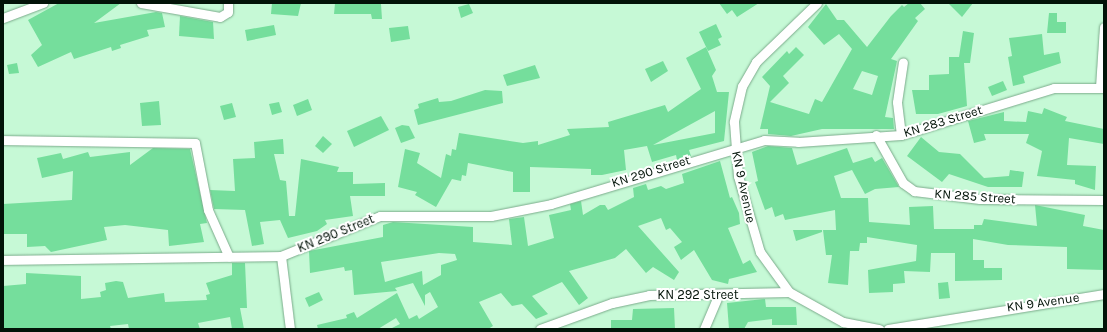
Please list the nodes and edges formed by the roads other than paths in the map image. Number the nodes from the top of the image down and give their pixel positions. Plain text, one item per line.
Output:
1 (43, 3) edge
2 (142, 3) edge
3 (228, 3) edge
4 (818, 3) edge
5 (3, 18) edge
6 (1104, 27) edge
7 (903, 62) dead end
8 (1102, 88) edge
9 (876, 135) junction
10 (901, 135) junction
11 (3, 140) edge
12 (734, 150) junction
13 (1104, 200) edge
14 (281, 256) junction
15 (229, 257) junction
16 (3, 260) edge
17 (790, 292) junction
18 (719, 294) junction
19 (1104, 294) edge
20 (290, 329) edge
21 (540, 329) edge
22 (704, 329) edge
23 (879, 329) edge
24 (888, 329) edge

1 - 5 street
2 - 3 street
4 - 12 street, KN 9 Avenue
6 - 8 street
7 - 10 street
8 - 10 street, KN 283 Street
9 - 10 street, KN 283 Street
9 - 12 street, KN 283 Street
9 - 13 street, KN 285 Street
11 - 15 street
12 - 14 street, KN 290 Street
12 - 17 street, KN 9 Avenue
14 - 15 street, KN 290 Street
14 - 20 street
15 - 16 street, KN 290 Street
17 - 18 street, KN 292 Street
17 - 23 street, KN 9 Avenue
18 - 21 street, KN 292 Street
18 - 22 street
19 - 24 street, KN 9 Avenue

